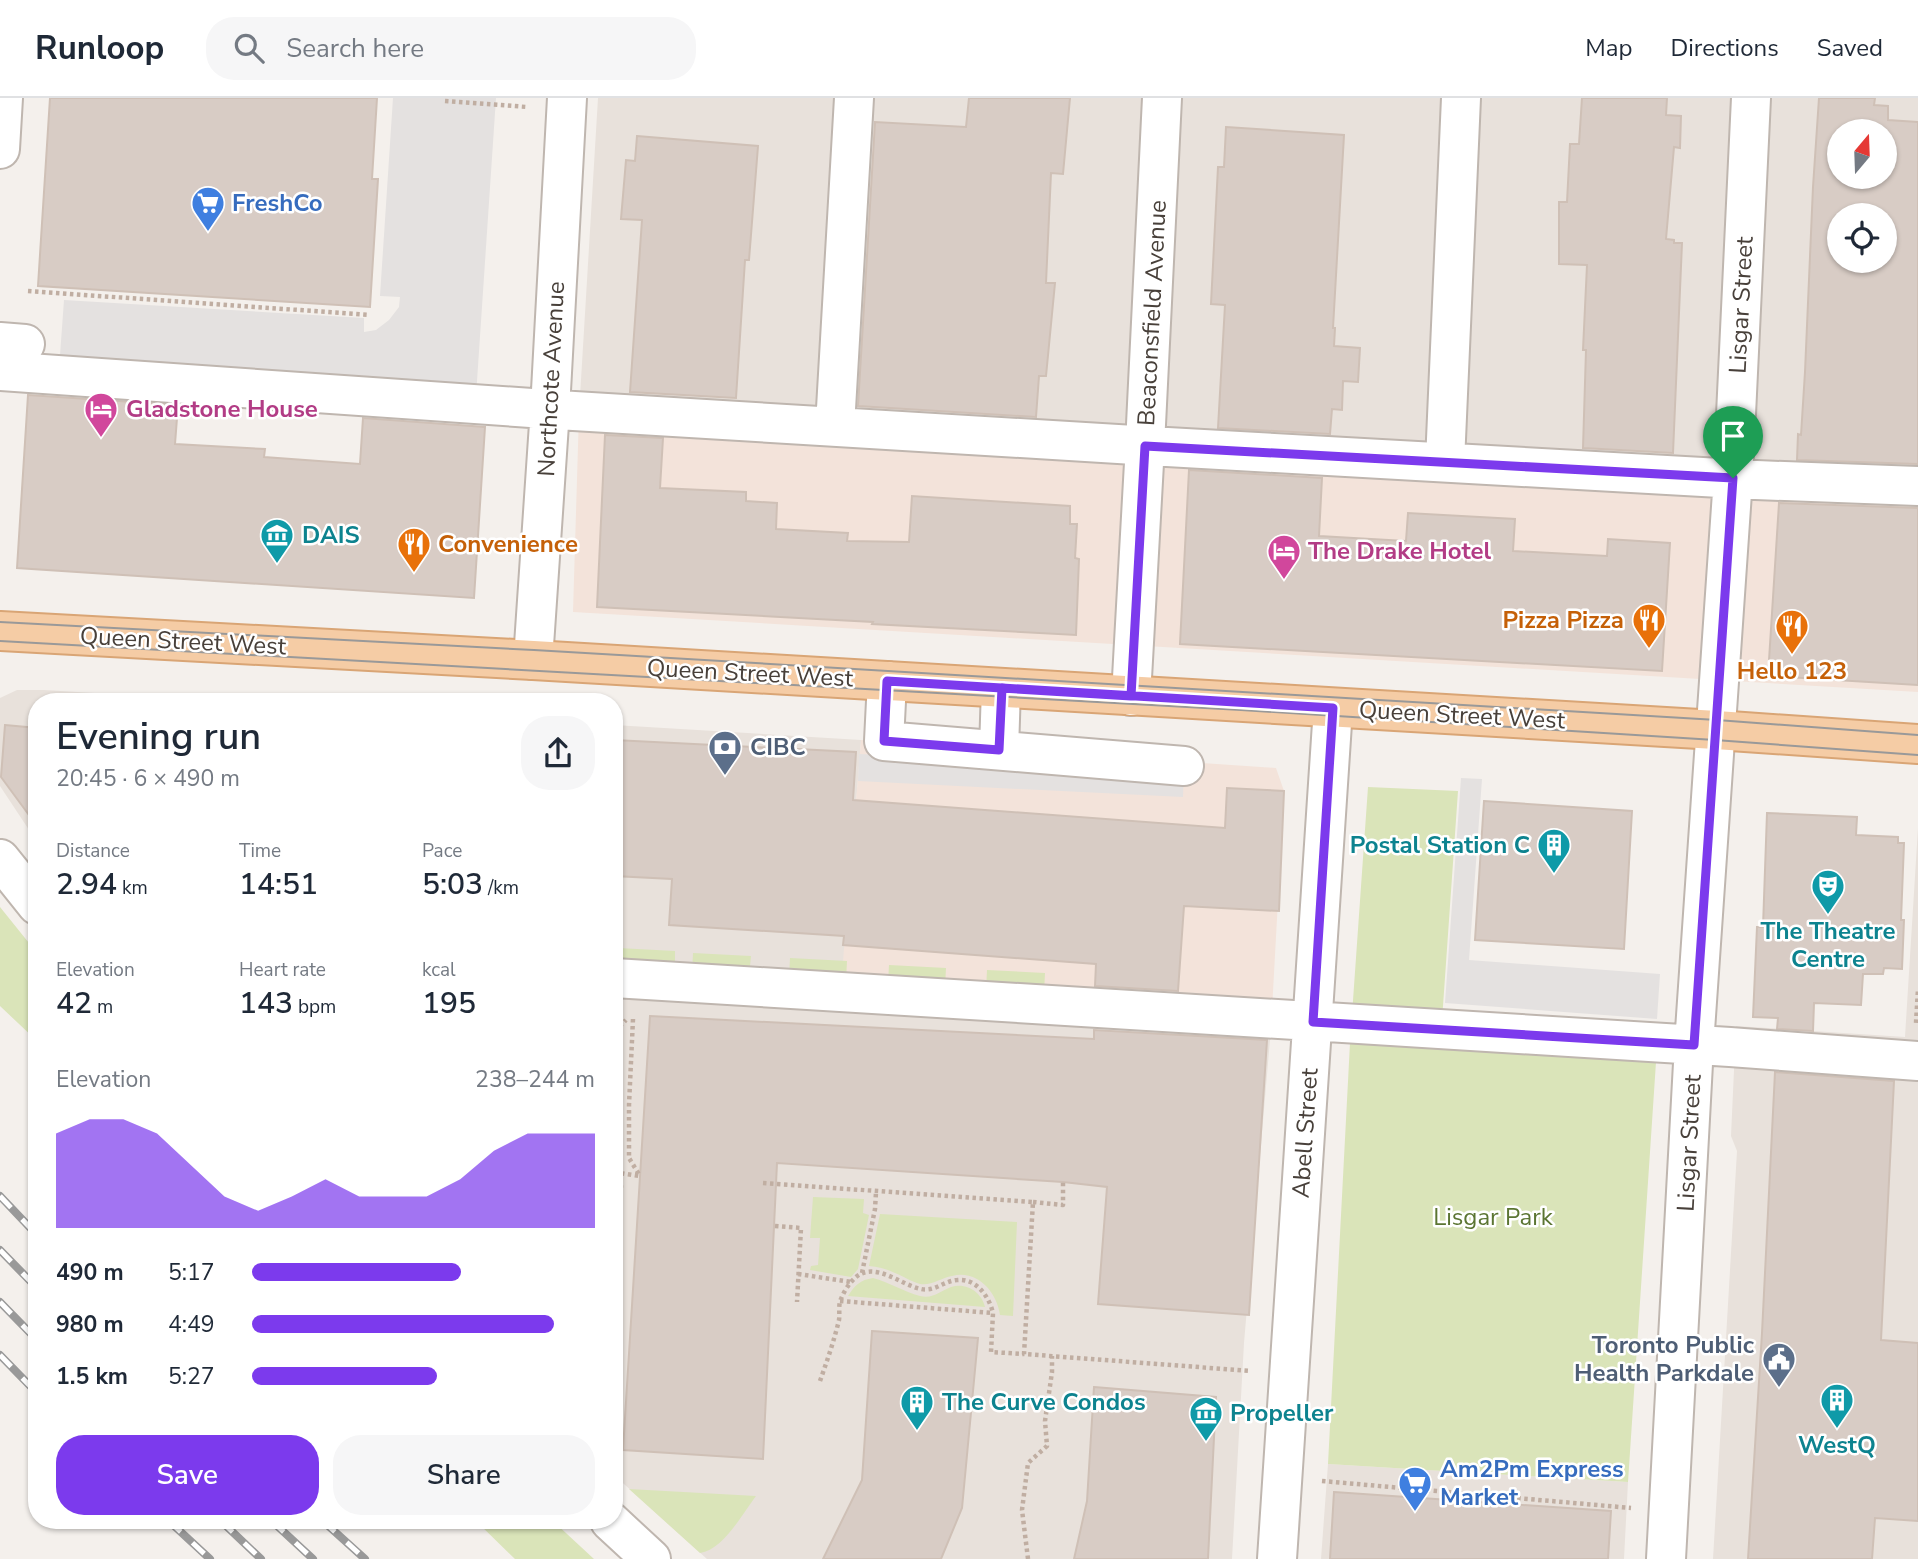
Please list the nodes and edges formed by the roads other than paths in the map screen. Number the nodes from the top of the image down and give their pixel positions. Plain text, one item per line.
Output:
1 (3, 98) edge
2 (854, 98) edge
3 (1162, 98) edge
4 (1461, 98) edge
5 (1751, 98) edge
6 (553, 103) edge
7 (0, 149) edge
8 (8, 353) edge
9 (550, 409) junction
10 (835, 426) junction
11 (1145, 446) junction
12 (1445, 462) junction
13 (1733, 478) junction
14 (1918, 486) edge
15 (0, 631) edge
16 (533, 660) junction
17 (887, 681) junction
18 (1002, 688) junction
19 (1131, 696) junction
20 (1333, 708) junction
21 (1716, 730) junction
22 (1918, 744) edge
23 (999, 750) junction
24 (1184, 766) dead end
25 (0, 859) edge
26 (28, 894) edge
27 (623, 979) edge
28 (1313, 1022) junction
29 (1694, 1045) junction
30 (1918, 1062) edge
31 (619, 1529) edge
32 (651, 1559) edge
33 (1277, 1559) edge
34 (1666, 1559) edge

1 - 7 street
2 - 10 street
3 - 11 street, Beaconsfield Avenue
4 - 12 street
5 - 13 street, Lisgar Street
6 - 9 street, Northcote Avenue
8 - 9 street
9 - 10 street
9 - 16 street, Northcote Avenue
10 - 11 street
11 - 12 street
11 - 19 street, Beaconsfield Avenue
12 - 13 street
13 - 14 street
13 - 21 street, Lisgar Street
15 - 16 main road, Queen Street West
16 - 17 main road, Queen Street West
17 - 18 main road, Queen Street West
17 - 23 street
18 - 19 main road, Queen Street West
18 - 23 street
19 - 20 main road, Queen Street West
20 - 21 main road, Queen Street West
20 - 28 street, Abell Street
21 - 22 main road, Queen Street West
21 - 29 street, Lisgar Street
23 - 24 street
25 - 26 street
27 - 28 street
28 - 29 street
28 - 33 street, Abell Street
29 - 30 street
29 - 34 street, Lisgar Street
31 - 32 street

